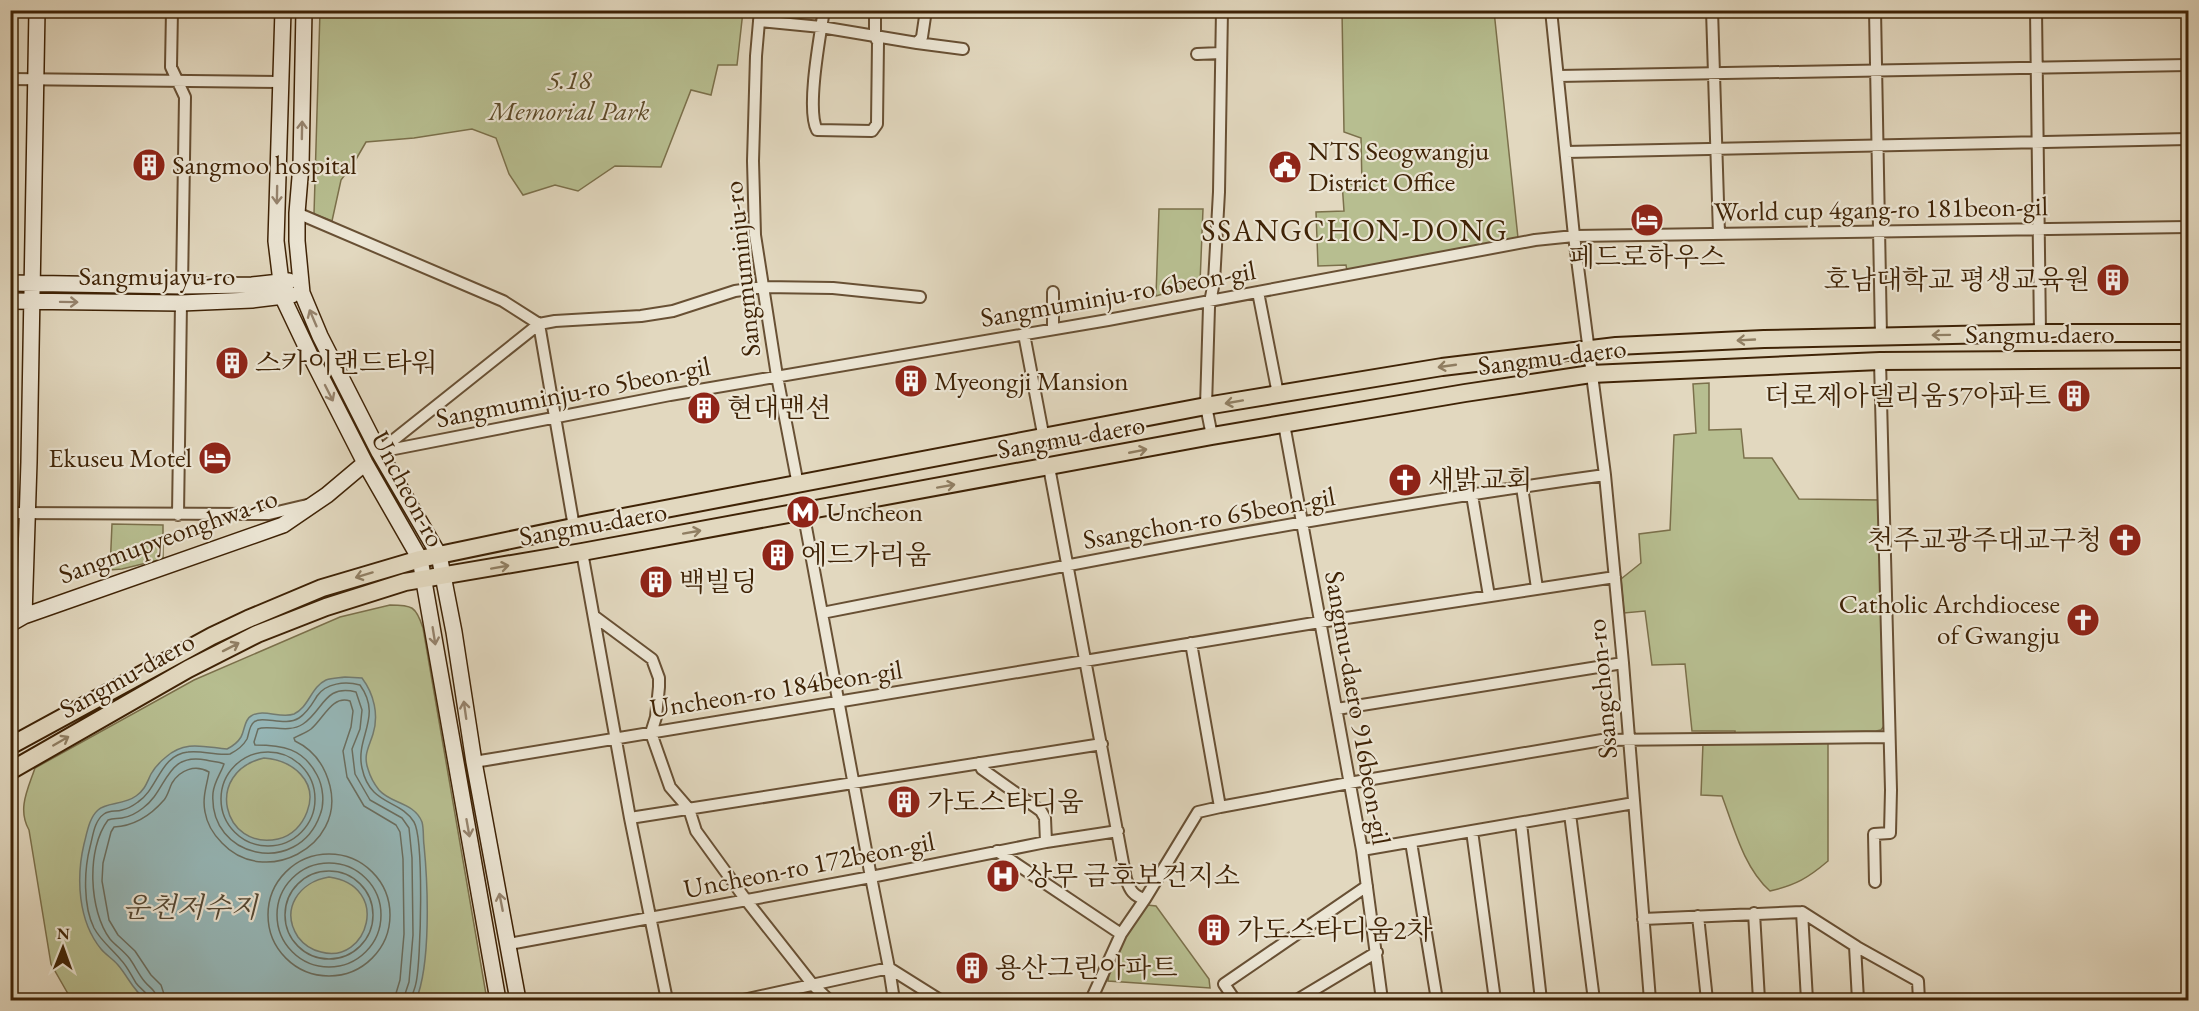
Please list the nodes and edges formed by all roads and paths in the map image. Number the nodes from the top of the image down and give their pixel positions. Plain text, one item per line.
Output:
1 (37, 10) edge
2 (172, 10) edge
3 (284, 10) edge
4 (304, 10) edge
5 (824, 10) edge
6 (875, 10) edge
7 (926, 10) edge
8 (1222, 10) edge
9 (1551, 10) edge
10 (1712, 10) edge
11 (1875, 10) edge
12 (2036, 10) edge
13 (760, 16) edge
14 (821, 27) junction
15 (875, 37) junction
16 (917, 43) junction
17 (963, 49) dead end
18 (1221, 53) junction
19 (1197, 54) dead end
20 (2188, 65) edge
21 (2037, 68) junction
22 (1876, 70) junction
23 (1714, 72) junction
24 (1558, 75) junction
25 (10, 79) edge
26 (36, 80) junction
27 (177, 80) junction
28 (280, 82) junction
29 (2188, 139) edge
30 (2038, 142) junction
31 (1877, 146) junction
32 (1716, 149) junction
33 (1566, 152) junction
34 (297, 213) junction
35 (2188, 227) edge
36 (2039, 229) junction
37 (1878, 231) junction
38 (1719, 234) junction
39 (1574, 236) junction
40 (280, 282) junction
41 (10, 284) edge
42 (32, 284) junction
43 (183, 286) junction
44 (301, 286) junction
45 (763, 287) junction
46 (1053, 292) dead end
47 (1258, 292) junction
48 (920, 297) dead end
49 (283, 298) junction
50 (1211, 300) junction
51 (10, 301) edge
52 (31, 302) junction
53 (181, 303) junction
54 (539, 324) junction
55 (1053, 329) junction
56 (2040, 333) junction
57 (2188, 333) edge
58 (1024, 334) junction
59 (1881, 336) junction
60 (1588, 349) junction
61 (2188, 359) edge
62 (1880, 361) junction
63 (1591, 374) junction
64 (777, 376) junction
65 (1278, 394) junction
66 (1206, 406) junction
67 (554, 418) junction
68 (1284, 424) junction
69 (1212, 436) junction
70 (1044, 439) junction
71 (379, 452) junction
72 (365, 463) junction
73 (1049, 467) junction
74 (1605, 475) junction
75 (798, 485) junction
76 (1522, 487) junction
77 (1472, 495) junction
78 (314, 504) junction
79 (803, 511) junction
80 (10, 513) edge
81 (28, 513) junction
82 (178, 515) junction
83 (1302, 524) junction
84 (574, 527) junction
85 (582, 552) junction
86 (439, 555) junction
87 (420, 559) junction
88 (1069, 565) junction
89 (443, 575) junction
90 (1615, 577) junction
91 (424, 579) junction
92 (1537, 588) junction
93 (1489, 596) junction
94 (822, 613) junction
95 (594, 616) junction
96 (17, 620) edge
97 (1320, 622) junction
98 (1191, 643) junction
99 (1087, 661) junction
100 (1623, 663) junction
101 (838, 702) junction
102 (1337, 709) junction
103 (651, 733) junction
104 (1888, 737) junction
105 (616, 739) junction
106 (1629, 739) junction
107 (1102, 744) junction
108 (10, 746) edge
109 (474, 762) junction
110 (980, 763) junction
111 (10, 771) edge
112 (853, 782) junction
113 (1349, 783) junction
114 (1634, 803) junction
115 (1220, 807) junction
116 (688, 809) junction
117 (1570, 814) junction
118 (630, 818) junction
119 (1521, 823) junction
120 (1118, 831) junction
121 (1473, 831) junction
122 (1046, 842) junction
123 (1411, 842) junction
124 (1362, 850) junction
125 (997, 851) junction
126 (871, 877) junction
127 (1875, 882) dead end
128 (1367, 886) junction
129 (1145, 899) junction
130 (746, 900) junction
131 (1802, 912) junction
132 (1754, 913) junction
133 (1698, 916) junction
134 (649, 918) junction
135 (1643, 919) junction
136 (1121, 934) junction
137 (509, 944) junction
138 (1856, 946) junction
139 (1377, 952) junction
140 (890, 968) junction
141 (813, 985) junction
142 (796, 989) junction
143 (498, 1000) edge
144 (518, 1000) edge
145 (667, 1000) edge
146 (743, 1000) edge
147 (793, 1000) edge
148 (829, 1000) edge
149 (894, 1000) edge
150 (940, 1000) edge
151 (1092, 1000) edge
152 (1235, 1000) edge
153 (1297, 1000) edge
154 (1382, 1000) edge
155 (1437, 1000) edge
156 (1495, 1000) edge
157 (1541, 1000) edge
158 (1594, 1000) edge
159 (1650, 1000) edge
160 (1707, 1000) edge
161 (1759, 1000) edge
162 (1807, 1000) edge
163 (1858, 1000) edge
164 (1919, 1000) edge

1 - 26 street
2 - 27 street, Sangmujayu-ro
3 - 28 street, Uncheon-ro
34 -> 4 street, Uncheon-ro
5 - 14 street
6 - 15 street
7 - 16 street
8 - 18 street
9 - 24 street, Ssangchon-ro
10 - 23 street
11 - 22 street
12 - 21 street
13 - 14 street
13 - 45 street, Sangmuminju-ro
14 - 15 street
14 - 15 street
15 - 16 street
16 - 17 street
18 - 19 street
18 - 50 street
20 - 21 street
21 - 22 street
21 - 30 street
22 - 23 street
22 - 31 street
23 - 24 street
23 - 32 street
24 - 33 street, Ssangchon-ro
25 - 26 street
26 - 27 street
26 - 42 street
27 - 28 street
27 - 43 street, Sangmujayu-ro
28 -> 40 street, Uncheon-ro
29 - 30 street
30 - 31 street
30 - 36 street
31 - 32 street
31 - 37 street
32 - 33 street
32 - 38 street
33 - 39 street, Ssangchon-ro
34 - 44 street, Uncheon-ro
34 - 54 street
35 - 36 street, World cup 4gang-ro 181beon-gil
36 - 37 street, World cup 4gang-ro 181beon-gil
36 - 56 street
37 - 38 street, World cup 4gang-ro 181beon-gil
37 - 59 street
38 - 39 street, World cup 4gang-ro 181beon-gil
39 - 47 street, Sangmuminju-ro 6beon-gil
39 - 60 street, Ssangchon-ro
40 - 43 street, Sangmujayu-ro
40 - 44 street, Sangmujayu-ro
40 - 49 street, Uncheon-ro
41 - 42 street, Sangmujayu-ro
42 - 43 street, Sangmujayu-ro
42 - 52 street
44 - 49 street, Sangmujayu-ro
71 -> 44 street, Uncheon-ro
45 - 48 street
45 - 54 street
45 - 64 street, Sangmuminju-ro
46 - 55 street
47 - 50 street, Sangmuminju-ro 6beon-gil
47 - 65 street
49 - 53 street, Sangmujayu-ro
49 -> 72 street, Uncheon-ro
50 - 55 street, Sangmuminju-ro 6beon-gil
50 - 66 street
51 - 52 street, Sangmujayu-ro
52 -> 53 street, Sangmujayu-ro
52 - 81 street
53 - 82 street
54 - 67 street
54 - 71 street
55 - 58 street, Sangmuminju-ro 6beon-gil
56 - 57 main road, Sangmu-daero
56 -> 59 main road, Sangmu-daero
58 - 64 street, Sangmuminju-ro 6beon-gil
58 - 70 street
59 -> 60 main road, Sangmu-daero
60 - 63 street, Ssangchon-ro
60 -> 65 main road, Sangmu-daero
61 - 62 main road, Sangmu-daero
62 - 63 main road, Sangmu-daero
62 - 104 street
63 - 68 main road, Sangmu-daero
63 - 74 street, Ssangchon-ro
64 - 67 street, Sangmuminju-ro 5beon-gil
64 - 75 street, Sangmuminju-ro
65 -> 66 main road, Sangmu-daero
66 - 69 street
66 - 70 main road, Sangmu-daero
67 - 71 street, Sangmuminju-ro 5beon-gil
67 - 84 street
68 - 69 main road, Sangmu-daero
68 - 83 street, Sangmu-daero 916beon-gil
73 -> 69 main road, Sangmu-daero
70 - 75 main road, Sangmu-daero
71 - 86 street, Uncheon-ro
72 - 78 street, Sangmupyeonghwa-ro
72 - 87 street, Uncheon-ro
79 -> 73 main road, Sangmu-daero
73 - 88 street
74 - 76 street, Ssangchon-ro 65beon-gil
74 - 90 street, Ssangchon-ro
75 - 84 main road, Sangmu-daero
76 - 77 street, Ssangchon-ro 65beon-gil
76 - 92 street
77 - 83 street, Ssangchon-ro 65beon-gil
77 - 93 street
78 - 82 street
78 - 96 street, Sangmupyeonghwa-ro
85 -> 79 main road, Sangmu-daero
79 - 94 street
80 - 81 street
81 - 82 street
81 - 96 street
83 - 88 street, Ssangchon-ro 65beon-gil
83 - 97 street, Sangmu-daero 916beon-gil
84 - 86 main road, Sangmu-daero
89 -> 85 main road, Sangmu-daero
85 - 95 street
86 - 87 main road, Sangmu-daero
86 - 89 street, Uncheon-ro
87 - 91 street, Uncheon-ro
87 -> 108 main road, Sangmu-daero
88 - 94 street, Ssangchon-ro 65beon-gil
88 - 99 street
89 - 91 main road, Sangmu-daero
109 -> 89 street, Uncheon-ro
90 - 92 street, Uncheon-ro 184beon-gil
90 - 100 street, Ssangchon-ro
111 -> 91 main road, Sangmu-daero
91 -> 143 street, Uncheon-ro
92 - 93 street, Uncheon-ro 184beon-gil
93 - 97 street, Uncheon-ro 184beon-gil
94 - 101 street
95 - 103 street
95 - 105 street
97 - 98 street, Uncheon-ro 184beon-gil
97 - 102 street, Sangmu-daero 916beon-gil
98 - 99 street, Uncheon-ro 184beon-gil
98 - 115 street
99 - 101 street, Uncheon-ro 184beon-gil
99 - 107 street
100 - 102 street
100 - 106 street, Ssangchon-ro
101 - 103 street, Uncheon-ro 184beon-gil
101 - 112 street
102 - 113 street, Sangmu-daero 916beon-gil
103 - 105 street, Uncheon-ro 184beon-gil
103 - 116 street
104 - 106 street
104 - 127 street
105 - 109 street, Uncheon-ro 184beon-gil
105 - 118 street
106 - 113 street
106 - 114 street, Ssangchon-ro
107 - 110 street
107 - 120 street
137 -> 109 street, Uncheon-ro
110 - 112 street
110 - 122 street
112 - 116 street
112 - 126 street
113 - 115 street
113 - 124 street, Sangmu-daero 916beon-gil
114 - 117 street
114 - 135 street, Ssangchon-ro
115 - 129 street
116 - 118 street
116 - 130 street
117 - 119 street
117 - 158 street
118 - 134 street
119 - 121 street
119 - 157 street
120 - 122 street, Uncheon-ro 172beon-gil
120 - 129 street
121 - 123 street
121 - 156 street
122 - 125 street, Uncheon-ro 172beon-gil
123 - 124 street
123 - 155 street
124 - 128 street, Sangmu-daero 916beon-gil
125 - 126 street, Uncheon-ro 172beon-gil
125 - 136 street
126 - 130 street, Uncheon-ro 172beon-gil
126 - 140 street
128 - 139 street, Sangmu-daero 916beon-gil
128 - 152 street
129 - 136 street
130 - 134 street, Uncheon-ro 172beon-gil
130 - 141 street
131 - 132 street
131 - 138 street
131 - 162 street
132 - 133 street
132 - 161 street
133 - 135 street
133 - 160 street
134 - 137 street, Uncheon-ro 172beon-gil
134 - 145 street
135 - 159 street, Ssangchon-ro
136 - 151 street
137 - 144 street, Uncheon-ro
138 - 163 street
138 - 164 street
139 - 153 street
139 - 154 street, Sangmu-daero 916beon-gil
140 - 141 street
140 - 149 street
140 - 150 street
141 - 142 street
141 - 148 street
142 - 146 street
142 - 147 street

